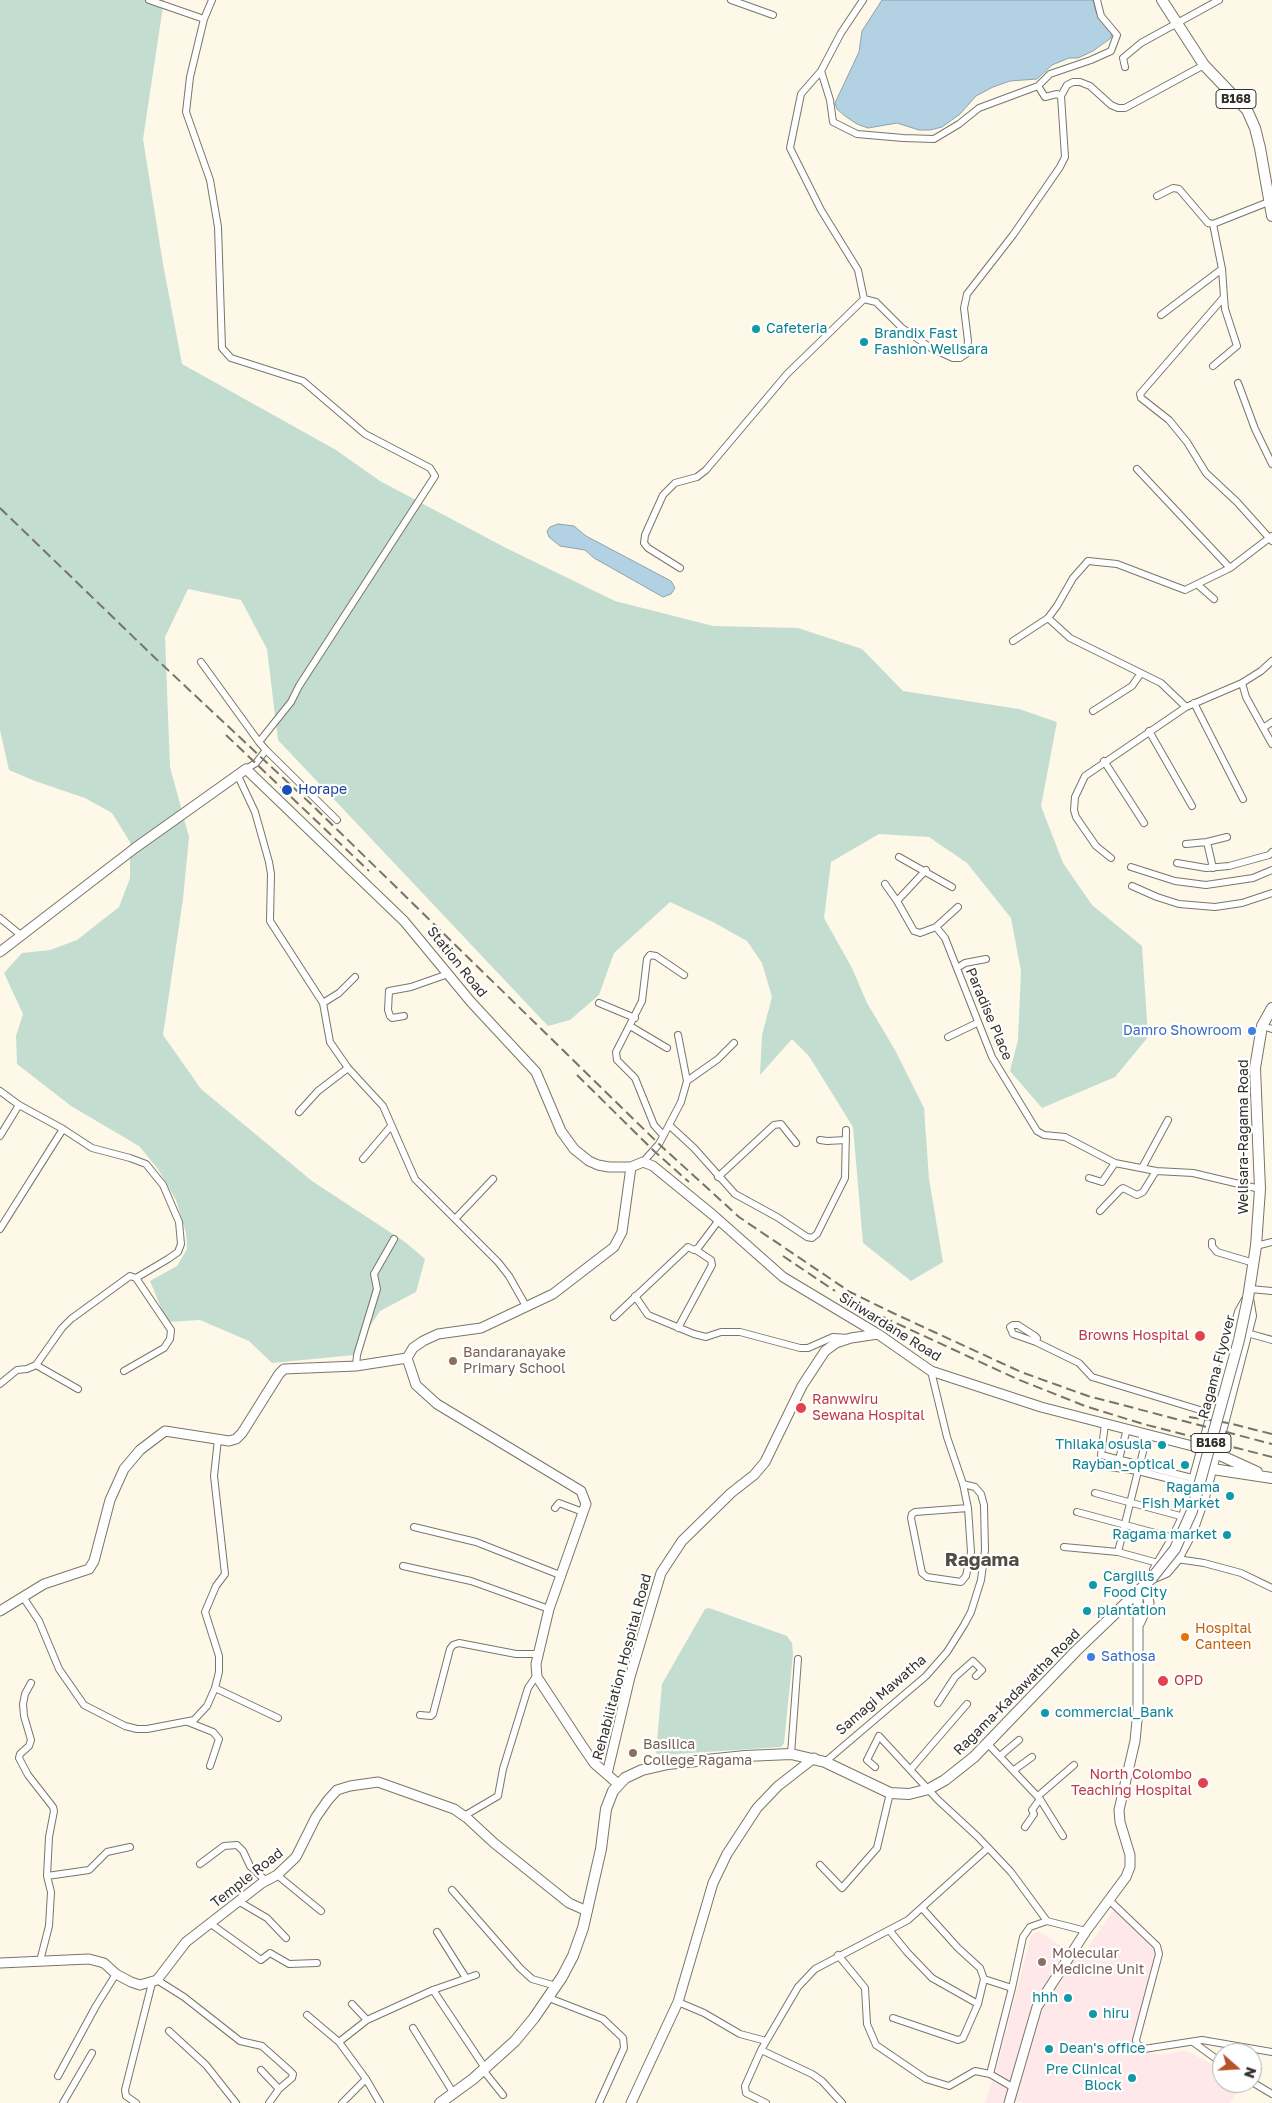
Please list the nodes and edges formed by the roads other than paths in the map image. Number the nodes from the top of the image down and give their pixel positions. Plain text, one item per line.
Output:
1 (149, 0) edge
2 (212, 0) edge
3 (731, 0) edge
4 (863, 0) edge
5 (1097, 0) edge
6 (1162, 0) edge
7 (1219, 0) edge
8 (773, 15) dead end
9 (204, 19) junction
10 (1175, 22) junction
11 (1204, 65) junction
12 (1125, 67) dead end
13 (821, 71) junction
14 (1038, 86) junction
15 (1061, 96) junction
16 (1157, 196) dead end
17 (1271, 201) edge
18 (1272, 216) edge
19 (1213, 224) junction
20 (1222, 269) junction
21 (1224, 297) junction
22 (864, 299) junction
23 (1161, 315) dead end
24 (1213, 366) dead end
25 (1238, 383) dead end
26 (1272, 464) edge
27 (1137, 469) dead end
28 (1271, 538) edge
29 (680, 568) dead end
30 (1230, 568) junction
31 (1198, 585) junction
32 (1214, 599) dead end
33 (1048, 618) junction
34 (1013, 641) dead end
35 (1272, 661) edge
36 (201, 662) dead end
37 (1141, 673) junction
38 (1242, 683) junction
39 (1194, 703) junction
40 (1186, 707) junction
41 (1092, 711) dead end
42 (1272, 722) edge
43 (1264, 728) junction
44 (1149, 731) junction
45 (259, 742) junction
46 (1272, 744) edge
47 (266, 750) junction
48 (1104, 760) junction
49 (246, 769) junction
50 (238, 776) junction
51 (1243, 799) dead end
52 (1192, 806) dead end
53 (337, 820) dead end
54 (1144, 823) dead end
55 (1227, 837) dead end
56 (1207, 842) junction
57 (1186, 844) dead end
58 (1272, 852) edge
59 (899, 857) dead end
60 (1110, 858) dead end
61 (1177, 862) dead end
62 (1131, 867) dead end
63 (1213, 868) junction
64 (926, 870) junction
65 (1272, 870) edge
66 (885, 884) dead end
67 (1132, 886) dead end
68 (952, 887) dead end
69 (1272, 893) edge
70 (897, 901) junction
71 (958, 907) dead end
72 (0, 918) edge
73 (936, 927) junction
74 (22, 936) junction
75 (0, 952) edge
76 (986, 959) dead end
77 (956, 968) junction
78 (448, 974) junction
79 (684, 975) dead end
80 (355, 977) dead end
81 (323, 1003) junction
82 (599, 1003) dead end
83 (1272, 1008) edge
84 (404, 1016) dead end
85 (635, 1018) junction
86 (977, 1023) junction
87 (630, 1026) junction
88 (1267, 1027) edge
89 (678, 1035) dead end
90 (948, 1037) dead end
91 (734, 1043) dead end
92 (666, 1048) dead end
93 (348, 1068) junction
94 (686, 1081) junction
95 (0, 1091) edge
96 (19, 1105) junction
97 (299, 1112) dead end
98 (1168, 1120) dead end
99 (669, 1125) junction
100 (391, 1126) junction
101 (63, 1128) junction
102 (846, 1130) dead end
103 (663, 1135) junction
104 (0, 1136) edge
105 (820, 1140) dead end
106 (846, 1140) junction
107 (796, 1143) dead end
108 (363, 1159) dead end
109 (643, 1162) junction
110 (1115, 1162) junction
111 (631, 1167) junction
112 (1142, 1168) junction
113 (1156, 1171) junction
114 (718, 1177) junction
115 (1090, 1178) dead end
116 (493, 1179) dead end
117 (1260, 1189) junction
118 (1100, 1210) dead end
119 (456, 1218) junction
120 (719, 1220) junction
121 (0, 1229) edge
122 (394, 1239) dead end
123 (1212, 1242) dead end
124 (1272, 1242) edge
125 (1256, 1246) junction
126 (696, 1250) junction
127 (1254, 1263) junction
128 (136, 1278) junction
129 (1272, 1291) edge
130 (1249, 1293) junction
131 (635, 1296) junction
132 (526, 1306) junction
133 (614, 1317) dead end
134 (678, 1328) junction
135 (1247, 1333) junction
136 (878, 1334) junction
137 (851, 1338) junction
138 (1272, 1340) edge
139 (1036, 1342) dead end
140 (407, 1358) junction
141 (36, 1365) junction
142 (356, 1366) junction
143 (124, 1371) dead end
144 (931, 1371) junction
145 (0, 1384) edge
146 (78, 1389) dead end
147 (1213, 1414) junction
148 (1105, 1424) junction
149 (1127, 1429) junction
150 (1147, 1434) junction
151 (218, 1439) junction
152 (1204, 1449) junction
153 (1216, 1452) junction
154 (1119, 1459) junction
155 (1199, 1466) junction
156 (1109, 1467) dead end
157 (1139, 1468) junction
158 (1211, 1469) junction
159 (1268, 1476) edge
160 (1195, 1482) junction
161 (963, 1484) junction
162 (1095, 1493) dead end
163 (1130, 1502) junction
164 (556, 1508) dead end
165 (968, 1508) junction
166 (583, 1512) junction
167 (1077, 1512) dead end
168 (1184, 1517) junction
169 (1125, 1524) junction
170 (414, 1527) dead end
171 (1174, 1538) junction
172 (1064, 1547) dead end
173 (1118, 1552) junction
174 (1177, 1559) junction
175 (1158, 1563) junction
176 (403, 1566) dead end
177 (560, 1576) junction
178 (1145, 1585) junction
179 (1272, 1588) edge
180 (23, 1597) junction
181 (549, 1608) junction
182 (0, 1611) edge
183 (539, 1654) junction
184 (798, 1659) dead end
185 (537, 1674) junction
186 (976, 1676) dead end
187 (31, 1683) dead end
188 (215, 1688) junction
189 (938, 1703) dead end
190 (967, 1704) dead end
191 (420, 1715) dead end
192 (278, 1718) dead end
193 (188, 1722) junction
194 (1019, 1740) dead end
195 (988, 1744) junction
196 (792, 1754) junction
197 (1000, 1756) junction
198 (1032, 1757) dead end
199 (814, 1758) junction
200 (825, 1762) junction
201 (1074, 1765) dead end
202 (210, 1766) dead end
203 (875, 1767) dead end
204 (911, 1770) junction
205 (1014, 1770) junction
206 (607, 1774) junction
207 (618, 1784) junction
208 (929, 1789) junction
209 (890, 1793) junction
210 (1039, 1797) junction
211 (464, 1816) junction
212 (1026, 1826) dead end
213 (1063, 1836) dead end
214 (130, 1847) dead end
215 (988, 1848) junction
216 (200, 1864) dead end
217 (820, 1865) dead end
218 (277, 1875) junction
219 (47, 1876) junction
220 (266, 1881) junction
221 (452, 1890) dead end
222 (1109, 1900) junction
223 (238, 1901) junction
224 (922, 1908) junction
225 (321, 1911) dead end
226 (586, 1911) junction
227 (1047, 1921) junction
228 (211, 1924) junction
229 (890, 1931) junction
230 (1086, 1931) junction
231 (437, 1932) dead end
232 (286, 1938) dead end
233 (838, 1956) junction
234 (40, 1961) junction
235 (0, 1963) edge
236 (317, 1963) dead end
237 (116, 1974) junction
238 (476, 1975) dead end
239 (466, 1978) junction
240 (984, 1980) junction
241 (154, 1981) junction
242 (556, 1986) junction
243 (1012, 1988) junction
244 (433, 1990) junction
245 (548, 1998) junction
246 (678, 2002) junction
247 (352, 2004) dead end
248 (978, 2004) junction
249 (306, 2014) dead end
250 (893, 2018) dead end
251 (367, 2020) junction
252 (413, 2028) dead end
253 (169, 2031) dead end
254 (766, 2041) junction
255 (339, 2042) junction
256 (1193, 2042) junction
257 (761, 2050) junction
258 (1272, 2052) edge
259 (92, 2053) dead end
260 (1212, 2056) edge
261 (484, 2069) junction
262 (261, 2070) dead end
263 (990, 2074) junction
264 (58, 2076) dead end
265 (366, 2079) junction
266 (1014, 2088) junction
267 (279, 2089) junction
268 (454, 2094) junction
269 (503, 2095) dead end
270 (62, 2103) edge
271 (136, 2103) edge
272 (236, 2103) edge
273 (269, 2103) edge
274 (342, 2103) edge
275 (380, 2103) edge
276 (440, 2103) edge
277 (599, 2103) edge
278 (630, 2103) edge
279 (766, 2103) edge
280 (842, 2103) edge
281 (1009, 2103) edge

1 - 9 street
2 - 9 street
3 - 8 street
4 - 13 street
5 - 14 street
6 - 10 main road, B168
7 - 10 street
9 - 45 street
10 - 11 main road, B168
10 - 12 street
11 - 15 street
11 - 17 main road, B168
13 - 14 street
13 - 22 street
14 - 15 street
15 - 22 street
16 - 19 street
17 - 18 main road, B168
17 - 19 street
19 - 20 street
20 - 21 street
20 - 23 street
21 - 24 street
21 - 28 street
22 - 29 street
25 - 26 street
27 - 30 street
28 - 30 street
30 - 31 street
31 - 32 street
31 - 33 street
33 - 34 street
33 - 37 street
35 - 38 street
36 - 45 street
37 - 40 street
37 - 41 street
38 - 39 street
38 - 43 street
39 - 40 street
39 - 51 street
40 - 44 street
42 - 43 street
43 - 46 street
44 - 48 street
44 - 52 street
45 - 47 street
47 - 49 street
47 - 53 street
48 - 54 street
48 - 60 street
49 - 50 street
49 - 78 street, Station Road
50 - 74 street
50 - 81 street
55 - 56 street
56 - 57 street
56 - 63 street
58 - 63 street
59 - 64 street
61 - 63 street
62 - 65 street
64 - 68 street
64 - 70 street
66 - 70 street
67 - 69 street
70 - 73 street
71 - 73 street
72 - 74 street
73 - 77 street, Paradise Place
74 - 75 street
76 - 77 street
77 - 86 street, Paradise Place
78 - 84 street
78 - 111 street, Station Road
79 - 85 street
80 - 81 street
81 - 93 street
82 - 85 street
83 - 88 main road, Welisara-Ragama Road / B168
85 - 87 street
86 - 90 street
86 - 110 street, Paradise Place
87 - 92 street
87 - 103 street
88 - 117 main road, Welisara-Ragama Road / B168
89 - 94 street
91 - 94 street
93 - 97 street
93 - 100 street
94 - 99 street
95 - 96 street
96 - 101 street
96 - 104 street
98 - 112 street
99 - 103 street
99 - 114 street
100 - 108 street
100 - 119 street
101 - 121 street
101 - 128 street
102 - 106 street
103 - 109 street
105 - 106 street
106 - 114 street
107 - 114 street
109 - 111 street
109 - 120 street, Siriwardane Road
110 - 112 street, Paradise Place
110 - 115 street
111 - 132 street
112 - 113 street, Paradise Place
113 - 117 street, Paradise Place
113 - 118 street
116 - 119 street
117 - 125 main road, Welisara-Ragama Road / B168
119 - 132 street
120 - 126 street
120 - 136 street, Siriwardane Road
122 - 142 street
123 - 127 street
124 - 125 street
125 - 127 main road, Welisara-Ragama Road / B168
126 - 131 street
126 - 134 street
127 - 130 main road, Welisara-Ragama Road / B168
128 - 141 street
128 - 143 street
129 - 130 street
130 - 135 main road, B168
130 - 147 main road, B168
130 - 178 main road, Ragama Flyover / B168, bridge
131 - 133 street
131 - 134 street
132 - 140 street
134 - 137 street
135 - 138 street
135 - 153 main road, B168
136 - 137 street, Rehabilitation Hospital Road
136 - 144 street, Siriwardane Road
137 - 206 street, Rehabilitation Hospital Road
139 - 147 street
140 - 142 street
140 - 166 street
141 - 145 street
141 - 146 street
142 - 151 street
144 - 148 street, Siriwardane Road
144 - 161 street
147 - 152 main road, B168
148 - 149 street, Siriwardane Road
148 - 154 street
149 - 150 street, Siriwardane Road
149 - 154 street
150 - 152 street, Siriwardane Road
150 - 157 street
151 - 180 street
151 - 188 street
152 - 153 main road
152 - 155 main road, B168
153 - 158 main road, B168
153 - 159 main road
154 - 157 street
155 - 158 main road
155 - 160 main road, B168
156 - 157 street
157 - 160 street
157 - 163 street
158 - 159 main road
158 - 174 main road, B168
160 - 168 main road, B168
161 - 165 street
161 - 200 street, Samagi Mawatha
162 - 163 street
163 - 168 street
163 - 169 street
164 - 166 street
165 - 165 street
166 - 177 street
167 - 169 street
168 - 171 main road, B168
169 - 171 street
169 - 173 street
170 - 177 street
171 - 175 main road, B168
172 - 173 street
173 - 175 street
174 - 178 main road, B168
174 - 179 street
175 - 178 main road, B168
176 - 181 street
177 - 181 street
178 - 195 main road, Ragama-Kadawatha Road / B168
178 - 222 street
180 - 182 street
180 - 193 street
181 - 183 street
183 - 185 street
183 - 191 street
184 - 196 street
185 - 206 street
185 - 211 street
186 - 189 street
187 - 219 street
188 - 192 street
188 - 193 street
190 - 204 street
193 - 202 street
194 - 197 street
195 - 197 street
195 - 208 main road, Ragama-Kadawatha Road / B168
196 - 199 main road, Ragama-Kadawatha Road / B168
196 - 207 main road, Ragama-Kadawatha Road / B168
197 - 205 street
198 - 205 street
199 - 200 main road, Ragama-Kadawatha Road / B168
199 - 246 street
200 - 209 main road, Ragama-Kadawatha Road / B168
201 - 210 street
203 - 204 street
204 - 208 street
205 - 210 street
206 - 207 street
207 - 226 main road
208 - 209 main road, Ragama-Kadawatha Road / B168
208 - 215 street
209 - 217 street
210 - 212 street
210 - 213 street
211 - 218 street, Temple Road
211 - 226 street, Temple Road
214 - 219 street
215 - 224 street
215 - 227 street
216 - 220 street
218 - 220 street, Temple Road
218 - 225 street
219 - 234 street
220 - 223 street, Temple Road
221 - 242 street
222 - 230 street
222 - 256 street
223 - 228 street, Temple Road
223 - 232 street
224 - 229 street
224 - 240 street
226 - 242 main road
227 - 230 street
227 - 243 street
228 - 236 street
228 - 241 street, Temple Road
229 - 233 street
229 - 248 street
230 - 266 street
231 - 239 street
233 - 254 street
233 - 263 street
234 - 235 street
234 - 237 street
237 - 241 street
237 - 264 street
238 - 239 street
239 - 244 street
240 - 243 street
240 - 248 street
241 - 267 street
241 - 271 street
242 - 245 main road
243 - 263 street
244 - 251 street
244 - 261 street
245 - 261 main road
245 - 277 street
246 - 254 street
246 - 278 street
247 - 251 street
248 - 250 street
249 - 255 street
251 - 255 street
252 - 268 street
253 - 272 street
254 - 257 street
255 - 265 street
256 - 258 street
256 - 260 street
257 - 279 street
257 - 280 street
259 - 270 street
261 - 268 main road
261 - 269 street
262 - 267 street
263 - 266 street
265 - 274 street
265 - 275 street
266 - 281 street
267 - 273 street
268 - 276 main road

